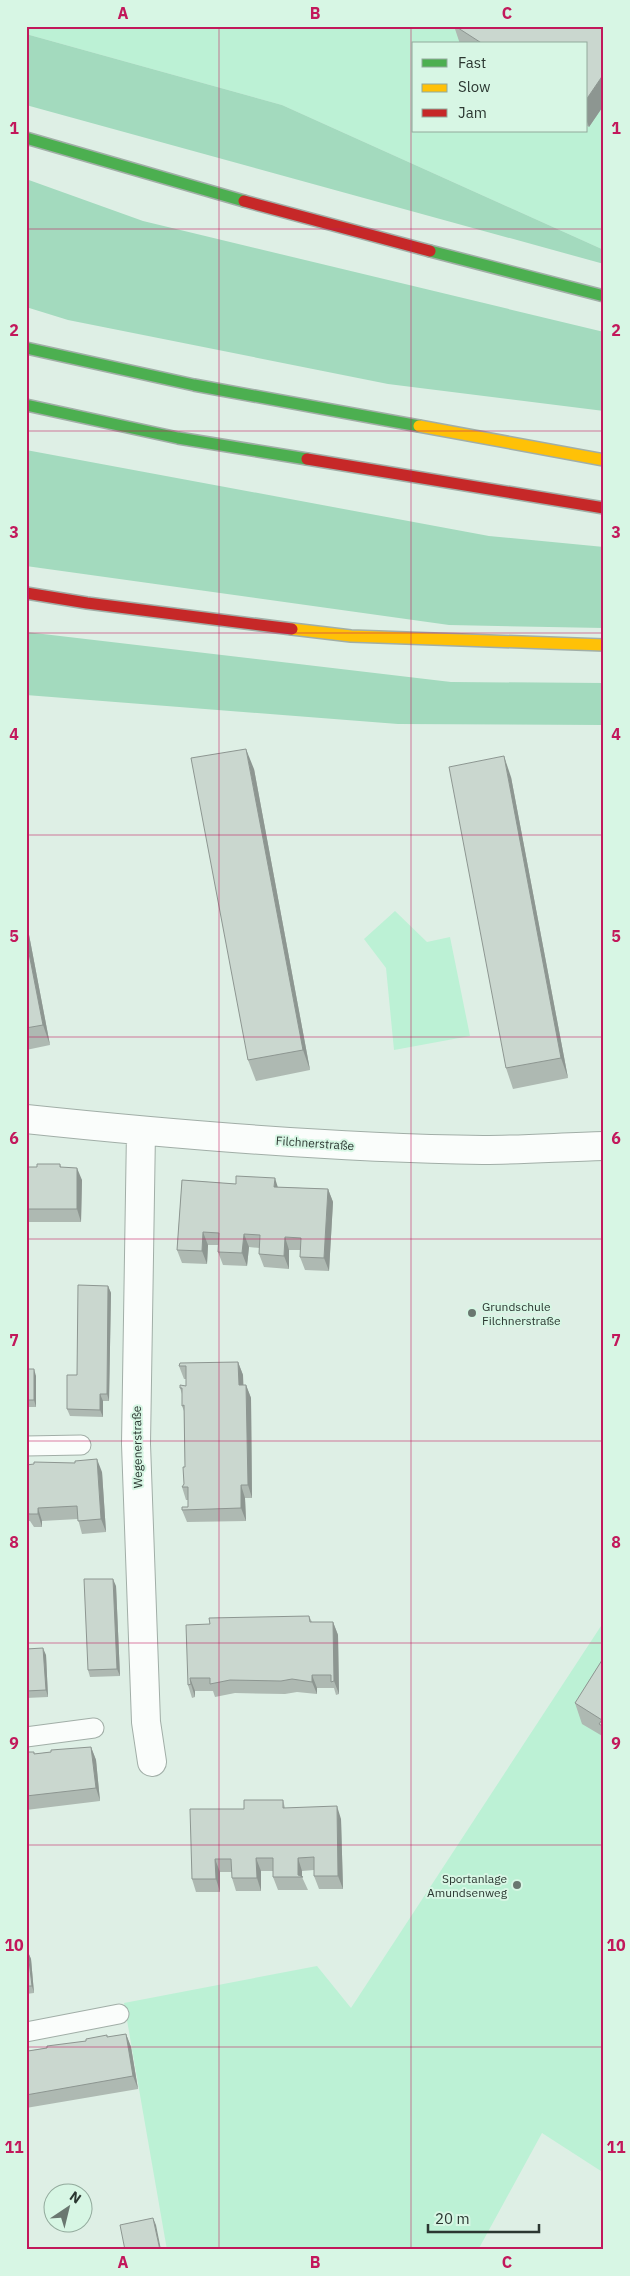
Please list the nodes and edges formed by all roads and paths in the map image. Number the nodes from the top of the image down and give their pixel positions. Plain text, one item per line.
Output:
1 (26, 138) edge
2 (604, 296) edge
3 (26, 348) edge
4 (26, 405) edge
5 (604, 460) edge
6 (604, 508) edge
7 (26, 594) edge
8 (604, 645) edge
9 (26, 1119) edge
10 (141, 1131) junction
11 (604, 1146) edge
12 (81, 1445) dead end
13 (26, 1446) edge
14 (94, 1728) dead end
15 (26, 1737) edge
16 (152, 1762) dead end
17 (119, 2014) dead end
18 (26, 2032) edge

1 - 2 highway
3 - 5 highway
4 - 6 highway
7 - 8 highway
9 - 10 street, Filchnerstraße
10 - 11 street, Filchnerstraße
10 - 16 street, Wegenerstraße
12 - 13 lane
14 - 15 lane
17 - 18 lane

